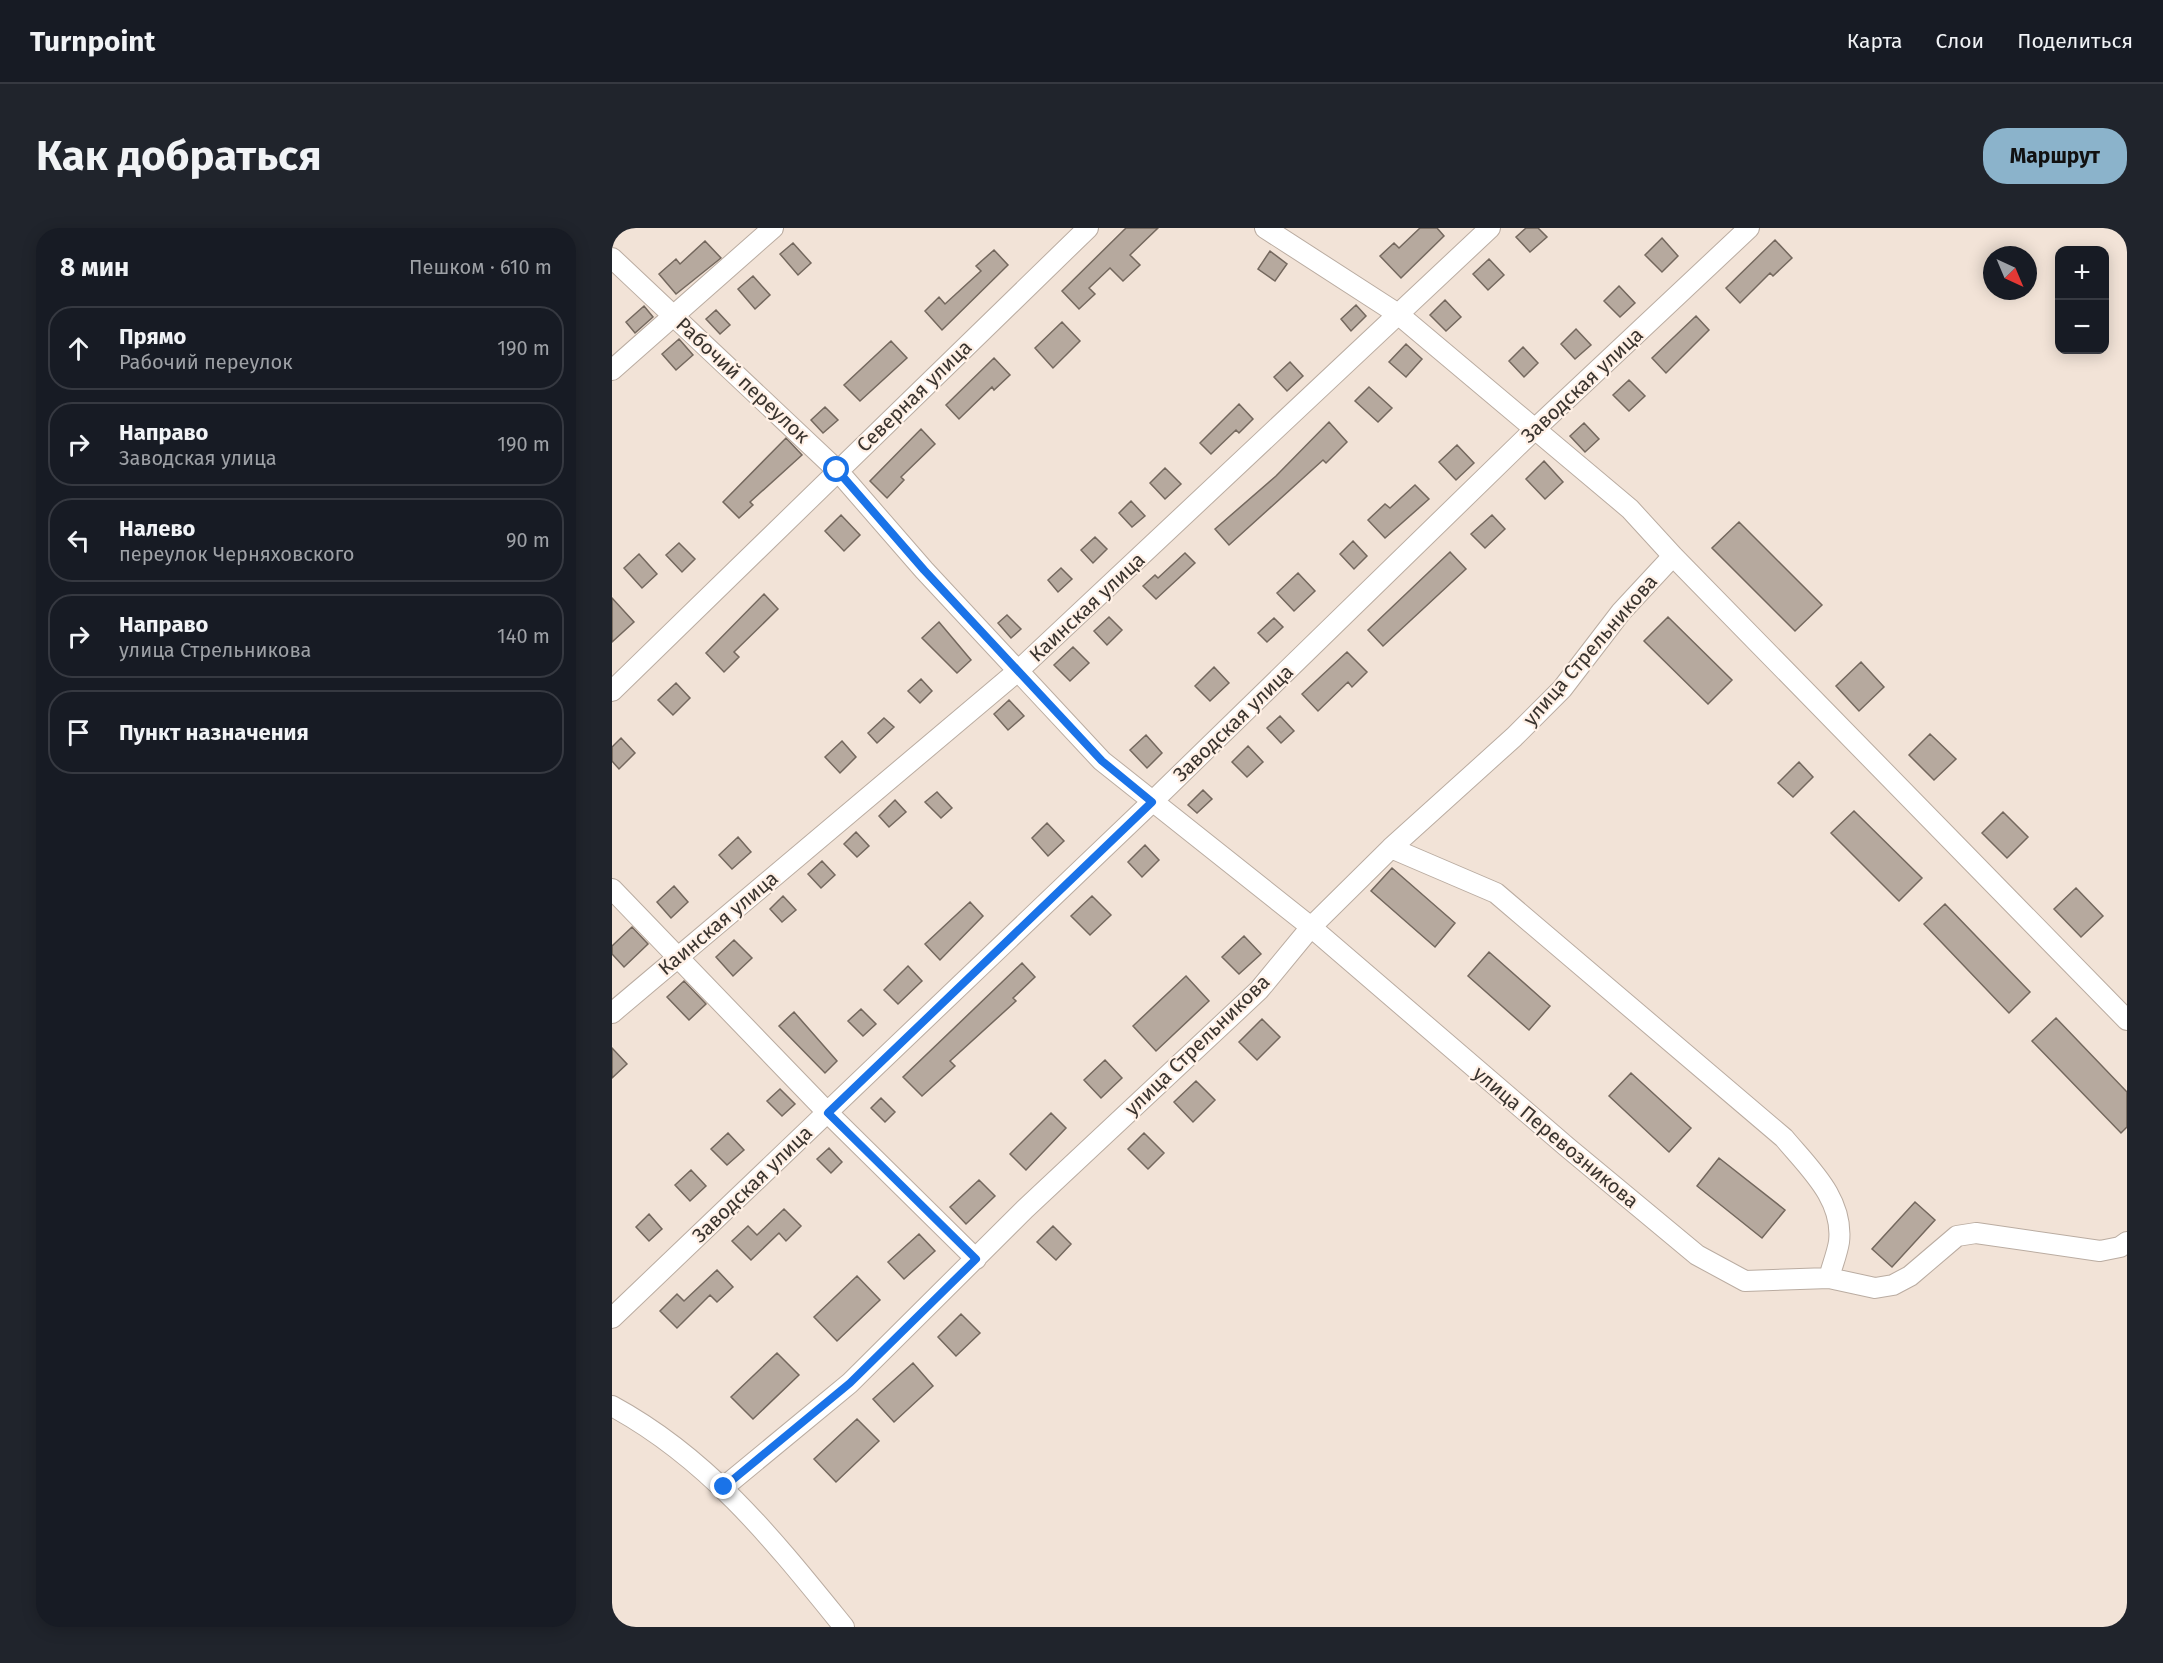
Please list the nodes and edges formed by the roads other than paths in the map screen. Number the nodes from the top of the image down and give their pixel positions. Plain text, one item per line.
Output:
1 (773, 228) edge
2 (1088, 228) edge
3 (1265, 228) edge
4 (1490, 228) edge
5 (1749, 228) edge
6 (612, 258) edge
7 (1398, 314) junction
8 (675, 315) junction
9 (612, 370) edge
10 (1536, 428) junction
11 (837, 470) junction
12 (1673, 556) junction
13 (1019, 670) junction
14 (612, 691) edge
15 (1152, 802) junction
16 (1391, 848) junction
17 (612, 889) edge
18 (1311, 927) junction
19 (678, 957) junction
20 (612, 1013) edge
21 (2127, 1020) edge
22 (828, 1113) junction
23 (2127, 1242) edge
24 (976, 1259) junction
25 (1829, 1278) junction
26 (612, 1318) edge
27 (612, 1406) edge
28 (724, 1487) junction
29 (844, 1627) edge

1 - 8 street
2 - 11 street, Северная улица
3 - 7 street
4 - 7 street, Каинская улица
5 - 10 street, Заводская улица
6 - 8 street, Рабочий переулок
7 - 10 street
7 - 13 street, Каинская улица
8 - 9 street
8 - 11 street, Рабочий переулок
10 - 12 street
10 - 15 street, Заводская улица
11 - 13 street, Рабочий переулок
11 - 14 street, Северная улица
12 - 16 street, улица Стрельникова
12 - 21 street
13 - 15 street, Рабочий переулок
13 - 19 street, Каинская улица
15 - 18 street, Рабочий переулок
15 - 22 street, Заводская улица
16 - 18 street, улица Стрельникова
16 - 25 street
17 - 19 street
18 - 24 street, улица Стрельникова
18 - 25 street, улица Перевозникова
19 - 20 street, Каинская улица
19 - 22 street
22 - 24 street
22 - 26 street, Заводская улица
23 - 25 street, улица Перевозникова
24 - 28 street, улица Стрельникова
27 - 28 street
28 - 29 street

